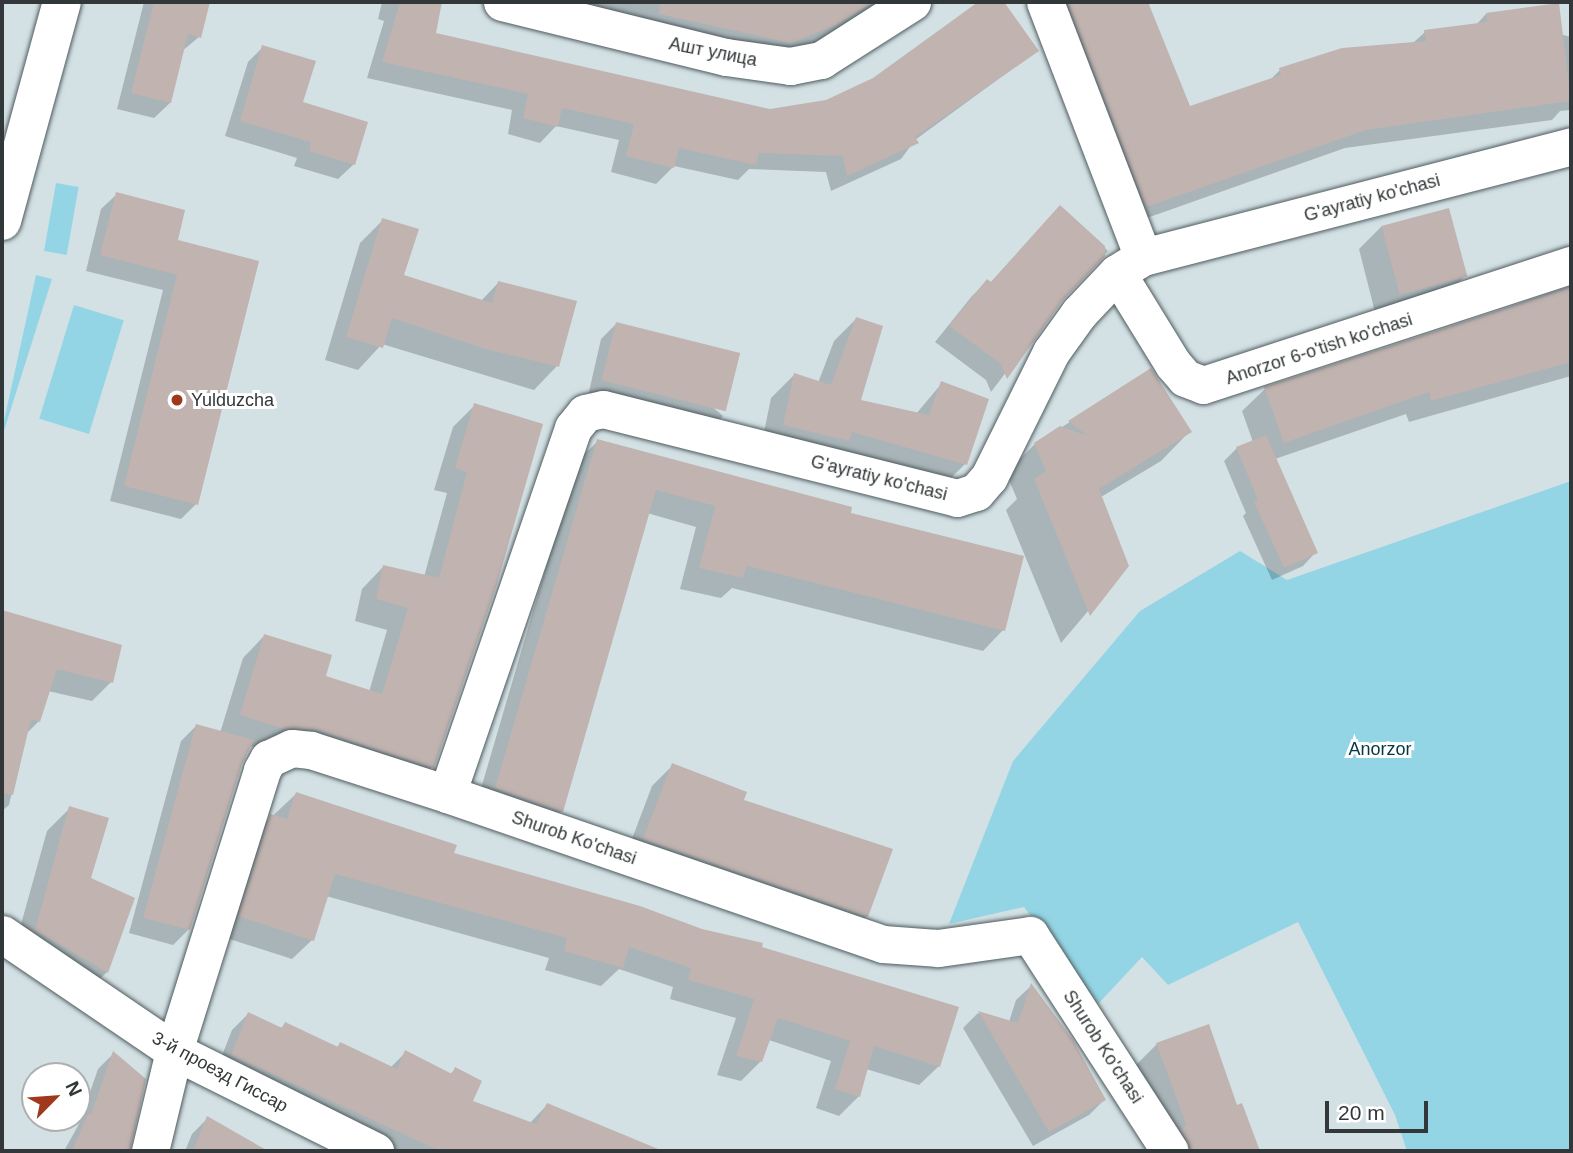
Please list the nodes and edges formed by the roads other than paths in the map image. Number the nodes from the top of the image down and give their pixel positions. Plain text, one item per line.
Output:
1 (62, 2) edge
2 (502, 2) edge
3 (912, 2) edge
4 (1045, 2) edge
5 (1571, 146) edge
6 (2, 221) edge
7 (1130, 265) junction
8 (1571, 265) edge
9 (447, 794) junction
10 (2, 934) edge
11 (174, 1052) junction
12 (150, 1151) edge
13 (375, 1151) edge
14 (1170, 1151) edge

1 - 6 main road
2 - 3 street, Ашт улица
4 - 7 street
5 - 7 street, G'ayratiy ko'chasi
7 - 8 street, Anorzor 6-o'tish ko'chasi
7 - 9 street, G'ayratiy ko'chasi
9 - 11 street, Shurob Ko'chasi
9 - 14 street, Shurob Ko'chasi
10 - 11 street, 3-й проезд Гиссар
11 - 12 street, Shurob Ko'chasi
11 - 13 street, 3-й проезд Гиссар

